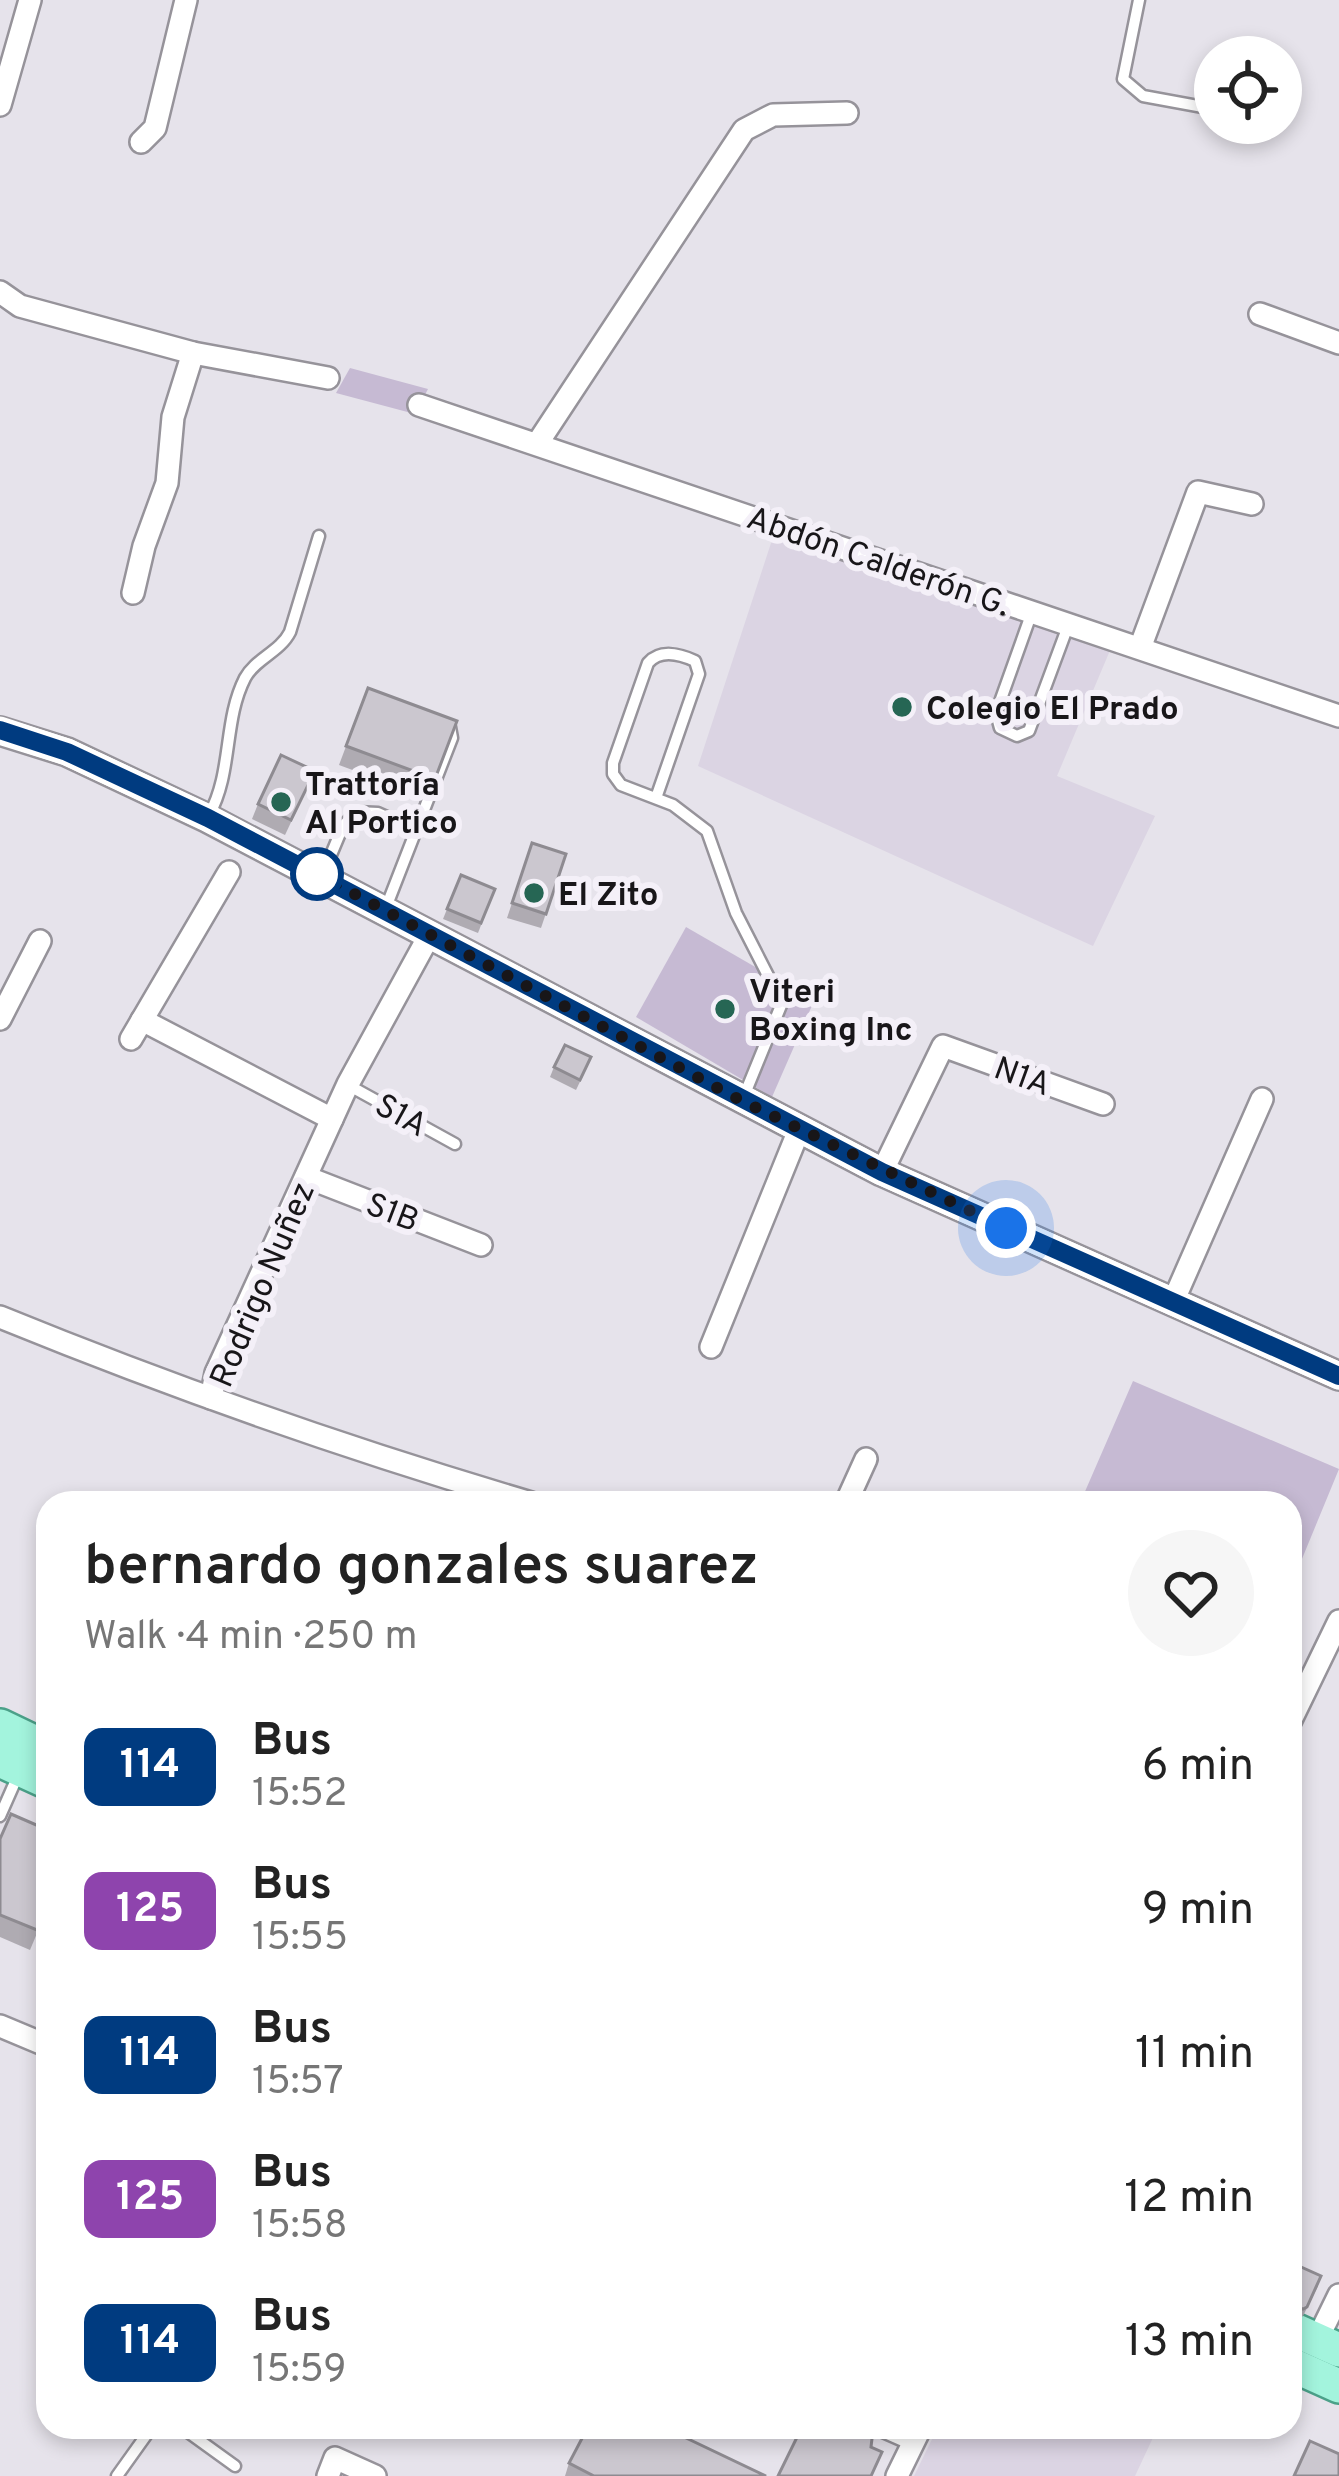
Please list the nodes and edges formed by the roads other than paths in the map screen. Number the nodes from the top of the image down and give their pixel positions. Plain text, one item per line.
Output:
1 (30, 0) edge
2 (186, 0) edge
3 (1139, 0) edge
4 (0, 105) edge
5 (1194, 105) edge
6 (847, 113) dead end
7 (140, 142) dead end
8 (0, 292) edge
9 (1260, 314) dead end
10 (1339, 343) edge
11 (193, 353) junction
12 (328, 378) dead end
13 (419, 406) dead end
14 (537, 444) junction
15 (1252, 504) dead end
16 (319, 536) dead end
17 (133, 593) dead end
18 (1032, 612) junction
19 (1069, 624) junction
20 (1140, 648) junction
21 (1339, 716) edge
22 (427, 717) edge
23 (0, 730) edge
24 (656, 797) junction
25 (208, 818) junction
26 (416, 830) junction
27 (229, 872) dead end
28 (322, 877) junction
29 (384, 911) junction
30 (429, 936) junction
31 (40, 940) dead end
32 (0, 1019) edge
33 (348, 1084) junction
34 (1262, 1099) dead end
35 (742, 1101) junction
36 (1103, 1105) dead end
37 (332, 1119) junction
38 (799, 1130) junction
39 (455, 1144) dead end
40 (882, 1172) junction
41 (306, 1177) junction
42 (481, 1245) dead end
43 (1172, 1304) junction
44 (0, 1317) edge
45 (711, 1347) dead end
46 (1339, 1376) edge
47 (211, 1398) junction
48 (866, 1459) dead end
49 (491, 1491) edge
50 (851, 1491) edge
51 (1339, 1622) edge
52 (1302, 1698) edge
53 (0, 1726) edge
54 (36, 1743) edge
55 (23, 1770) edge
56 (0, 1816) edge
57 (0, 2026) edge
58 (36, 2041) edge
59 (1339, 2295) edge
60 (1315, 2340) edge
61 (1302, 2369) edge
62 (1339, 2386) edge
63 (143, 2439) edge
64 (198, 2439) edge
65 (916, 2439) edge
66 (235, 2466) dead end
67 (117, 2476) edge
68 (328, 2476) edge
69 (375, 2476) edge
70 (897, 2476) edge

1 - 4 street
2 - 7 street
3 - 5 lane
6 - 14 street
8 - 11 street
9 - 10 street
11 - 12 street
11 - 17 street
13 - 14 street, Abdón Calderón G.
14 - 18 street, Abdón Calderón G.
15 - 20 street
16 - 25 lane
18 - 19 street, Abdón Calderón G.
18 - 19 lane
19 - 20 street, Abdón Calderón G.
20 - 21 street, Abdón Calderón G.
22 - 26 lane
23 - 25 street
24 - 24 lane
24 - 35 lane
25 - 28 street
26 - 28 lane
26 - 29 lane
27 - 37 street
28 - 29 street
29 - 30 street
30 - 33 street, Rodrigo Nuñez
30 - 35 street
31 - 32 street
33 - 37 street, Rodrigo Nuñez
33 - 39 lane, S1A
34 - 43 street
35 - 38 street
36 - 40 street, N1A
37 - 41 street, Rodrigo Nuñez
38 - 40 street
38 - 45 street
40 - 43 street
41 - 42 street, S1B
41 - 47 street, Rodrigo Nuñez
43 - 46 street
44 - 47 street
47 - 49 street, Rodrigo Nuñez
48 - 50 street
51 - 52 street
53 - 54 main road
55 - 56 lane
57 - 58 street
59 - 60 street
61 - 62 main road
63 - 67 lane
64 - 66 lane
65 - 70 street
68 - 69 street

